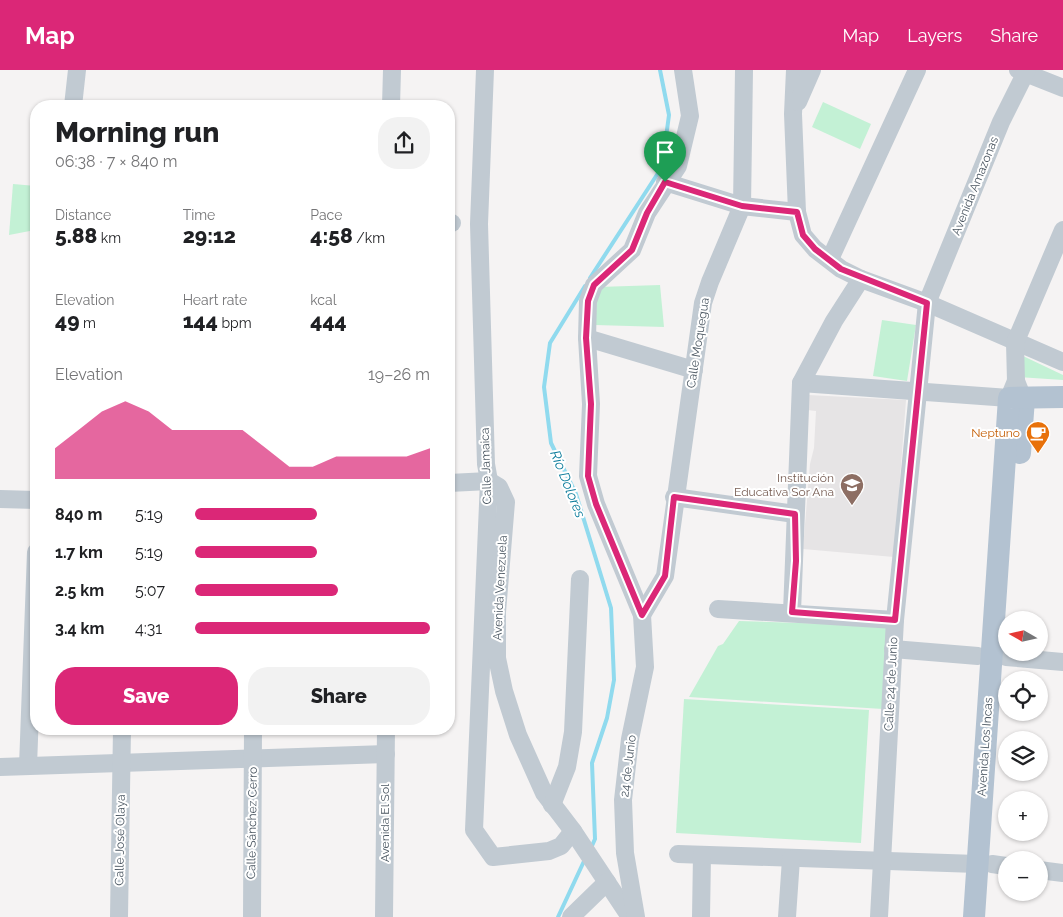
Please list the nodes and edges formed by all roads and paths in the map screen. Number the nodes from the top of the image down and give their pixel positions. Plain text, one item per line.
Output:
1 (77, 70) edge
2 (392, 70) edge
3 (485, 70) edge
4 (683, 70) edge
5 (744, 70) edge
6 (795, 70) edge
7 (812, 70) edge
8 (917, 70) edge
9 (1023, 71) edge
10 (1063, 88) edge
11 (74, 100) edge
12 (391, 100) edge
13 (794, 114) junction
14 (665, 182) junction
15 (742, 206) junction
16 (797, 212) junction
17 (1063, 230) edge
18 (830, 259) junction
19 (861, 279) junction
20 (927, 303) junction
21 (586, 338) junction
22 (1014, 342) junction
23 (1063, 362) edge
24 (694, 370) junction
25 (801, 383) junction
26 (916, 392) junction
27 (1016, 393) junction
28 (1063, 397) edge
29 (489, 481) junction
30 (455, 482) edge
31 (674, 497) junction
32 (0, 499) edge
33 (30, 500) edge
34 (795, 514) junction
35 (580, 579) dead end
36 (718, 609) dead end
37 (1008, 611) edge
38 (792, 612) junction
39 (642, 615) junction
40 (895, 620) junction
41 (894, 649) junction
42 (978, 656) dead end
43 (1048, 659) edge
44 (1005, 661) edge
45 (1063, 662) edge
46 (30, 712) edge
47 (122, 735) edge
48 (253, 735) edge
49 (386, 735) edge
50 (386, 754) junction
51 (253, 758) junction
52 (121, 763) junction
53 (28, 766) junction
54 (0, 767) edge
55 (552, 805) junction
56 (575, 835) junction
57 (678, 854) dead end
58 (702, 856) junction
59 (790, 859) junction
60 (882, 860) junction
61 (992, 865) edge
62 (1048, 871) edge
63 (1063, 873) edge
64 (603, 877) junction
65 (120, 917) edge
66 (252, 917) edge
67 (384, 917) edge
68 (571, 917) edge
69 (630, 917) edge
70 (636, 917) edge
71 (700, 917) edge
72 (787, 917) edge
73 (879, 917) edge
74 (974, 917) edge
75 (989, 917) edge

1 - 11 street
2 - 12 street
3 - 29 street, Calle Jamaica
4 - 14 street
5 - 15 street, Calle Moquegua
6 - 13 street
7 - 13 street
8 - 18 street
9 - 10 street
9 - 20 street, Avenida Amazonas
13 - 16 street
14 - 15 street
14 - 21 street
15 - 16 street
15 - 24 street, Calle Moquegua
16 - 18 street
17 - 22 street
18 - 19 street
19 - 20 street
19 - 25 street
20 - 22 street
20 - 26 street, Avenida Amazonas
21 - 24 street
21 - 39 street
22 - 23 street
22 - 27 street
24 - 31 street, Calle Moquegua
25 - 26 street
25 - 34 street
26 - 27 street
26 - 40 street, Calle 24 de Junio
27 - 28 main road
27 - 37 main road
27 - 61 main road, Avenida Los Incas
29 - 30 street
29 - 55 street, Avenida Venezuela
29 - 56 street, Calle Jamaica
31 - 34 street
31 - 39 street, Calle Moquegua
32 - 33 street
34 - 38 street
35 - 55 street
36 - 38 street
38 - 40 street
39 - 70 street, 24 de Junio
40 - 41 street, Calle 24 de Junio
41 - 42 street
41 - 60 street, Calle 24 de Junio
43 - 45 street
44 - 61 main road, Avenida Los Incas
46 - 53 street
47 - 52 street, Calle José Olaya
48 - 51 street, Calle Sánchez Cerro
49 - 50 street, Avenida El Sol
50 - 51 street
50 - 67 street, Avenida El Sol
51 - 52 street
51 - 66 street, Calle Sánchez Cerro
52 - 53 street
52 - 65 street, Calle José Olaya
53 - 54 street
55 - 56 street, Avenida Venezuela
56 - 64 street, Avenida Venezuela
57 - 58 street
58 - 59 street
58 - 71 street
59 - 60 street
59 - 72 street
60 - 61 street
60 - 73 street, Calle 24 de Junio
61 - 74 main road, Avenida Los Incas
61 - 75 main road, Avenida Los Incas
62 - 63 street
64 - 68 street
64 - 69 street, Avenida Venezuela

